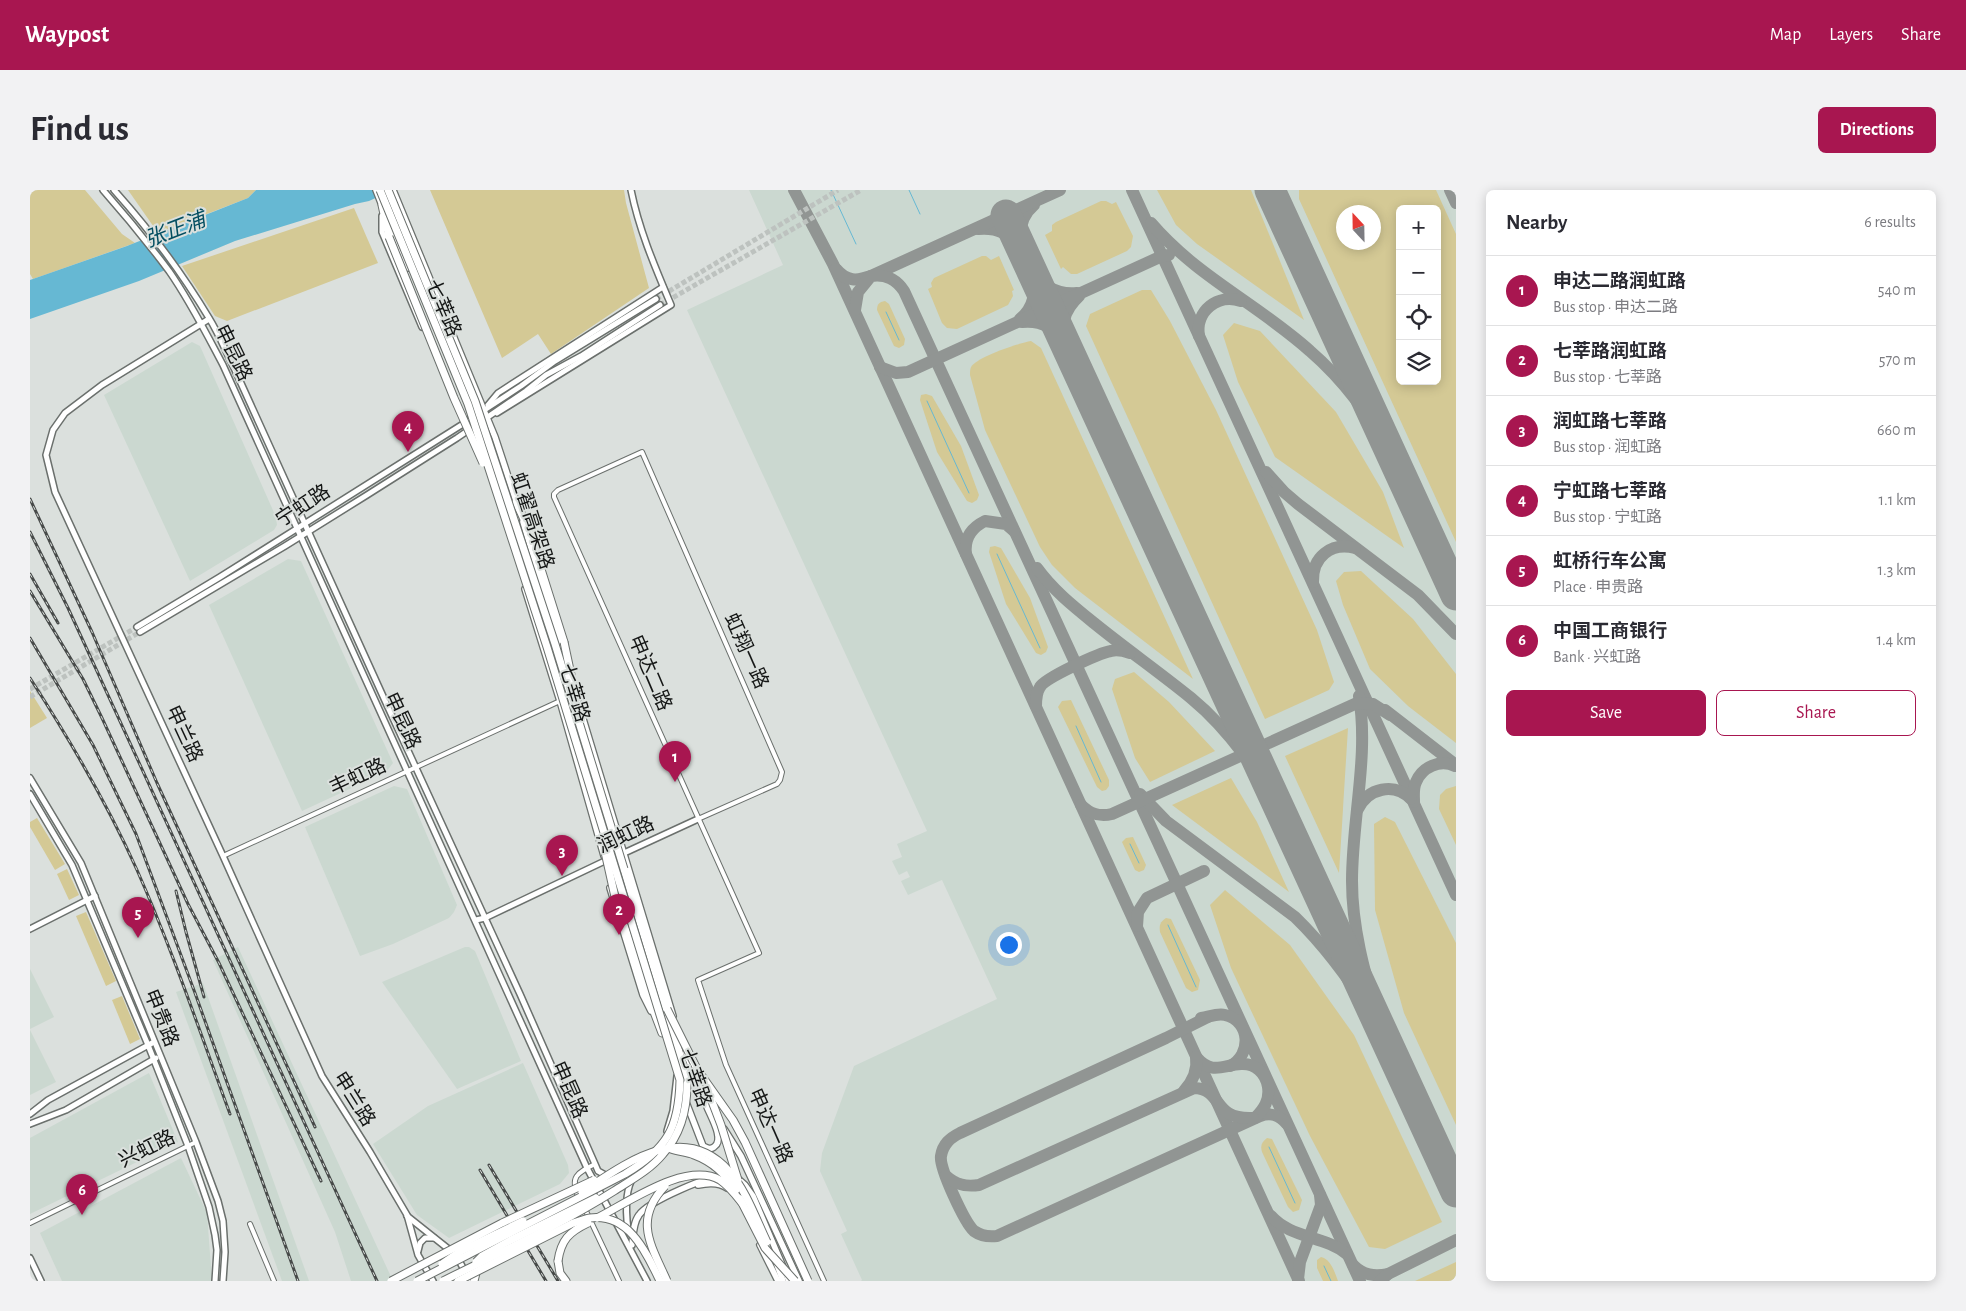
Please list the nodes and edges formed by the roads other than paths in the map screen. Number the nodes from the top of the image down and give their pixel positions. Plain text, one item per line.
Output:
1 (103, 190) edge
2 (114, 190) edge
3 (376, 190) edge
4 (380, 190) edge
5 (388, 190) edge
6 (631, 190) edge
7 (394, 192) edge
8 (381, 202) junction
9 (663, 286) junction
10 (656, 299) tunnel mouth
11 (660, 305) tunnel mouth
12 (209, 318) junction
13 (201, 323) junction
14 (577, 364) junction
15 (546, 375) junction
16 (484, 410) junction
17 (487, 417) junction
18 (471, 418) junction
19 (463, 424) junction
20 (474, 426) junction
21 (642, 452) joint
22 (499, 500) junction
23 (516, 502) junction
24 (305, 522) junction
25 (297, 528) junction
26 (309, 531) junction
27 (300, 536) junction
28 (576, 695) junction
29 (560, 701) junction
30 (581, 728) junction
31 (415, 767) junction
32 (408, 771) junction
33 (30, 778) edge
34 (30, 794) edge
35 (597, 815) junction
36 (698, 819) junction
37 (625, 852) junction
38 (223, 856) junction
39 (606, 861) junction
40 (95, 896) junction
41 (86, 901) junction
42 (485, 918) junction
43 (476, 920) junction
44 (479, 926) junction
45 (30, 929) edge
46 (698, 980) joint
47 (667, 1009) junction
48 (662, 1033) junction
49 (154, 1042) junction
50 (148, 1045) junction
51 (160, 1056) junction
52 (153, 1060) junction
53 (697, 1069) junction
54 (676, 1076) junction
55 (703, 1096) junction
56 (30, 1114) edge
57 (30, 1124) edge
58 (196, 1142) junction
59 (188, 1146) junction
60 (671, 1148) junction
61 (595, 1164) junction
62 (645, 1164) junction
63 (587, 1168) junction
64 (610, 1173) junction
65 (628, 1182) junction
66 (668, 1182) junction
67 (685, 1188) junction
68 (740, 1188) junction
69 (742, 1203) junction
70 (407, 1215) junction
71 (30, 1223) edge
72 (250, 1224) dead end
73 (508, 1234) junction
74 (436, 1239) junction
75 (767, 1242) joint
76 (632, 1245) junction
77 (418, 1255) junction
78 (30, 1258) edge
79 (645, 1278) edge
80 (782, 1279) edge
81 (41, 1281) edge
82 (216, 1281) edge
83 (223, 1281) edge
84 (274, 1281) edge
85 (391, 1281) edge
86 (416, 1281) edge
87 (433, 1281) edge
88 (443, 1281) edge
89 (458, 1281) edge
90 (467, 1281) edge
91 (474, 1281) edge
92 (566, 1281) edge
93 (619, 1281) edge
94 (660, 1281) edge
95 (667, 1281) edge
96 (789, 1281) edge
97 (797, 1281) edge
98 (808, 1281) edge
99 (824, 1281) edge

1 - 13 main road, 申昆路
2 - 12 main road, 申昆路
3 - 8 main road, 七莘路
4 - 22 highway, 虹翟高架路, bridge
5 - 30 highway, 虹翟高架路, bridge
6 - 9 main road
7 - 16 main road, 七莘路
8 - 18 main road, 七莘路
8 - 19 main road
8 - 22 highway, bridge
9 - 14 main road, 宁虹路
9 - 16 main road, 宁虹路
10 - 16 main road, 宁虹路
11 - 15 main road, 宁虹路
12 - 13 main road, 申兰路
12 - 24 main road, 申昆路
13 - 25 main road, 申昆路
13 - 38 main road, 申兰路
14 - 15 main road
14 - 17 main road, 宁虹路
15 - 17 main road, 宁虹路
16 - 17 main road, 七莘路
16 - 18 main road, 宁虹路
17 - 20 main road, 宁虹路
17 - 23 main road, 七莘路
18 - 19 main road, 宁虹路
18 - 20 main road, 七莘路
19 - 24 main road, 宁虹路
20 - 26 main road, 宁虹路
20 - 29 main road, 七莘路
21 - 36 street, 虹翔一路
21 - 36 street, 申达二路
22 - 35 highway, 虹翟高架路, bridge
23 - 28 main road, 七莘路
23 - 30 highway, bridge
24 - 25 main road, 宁虹路
24 - 26 main road, 申昆路
25 - 27 main road, 申昆路
25 - 27 main road, 宁虹路
26 - 27 main road, 宁虹路
26 - 31 main road, 申昆路
27 - 32 main road, 申昆路
28 - 29 main road
28 - 37 main road, 七莘路
29 - 31 street, 丰虹路
29 - 39 main road, 七莘路
30 - 47 highway, 虹翟高架路, bridge
31 - 32 street, 丰虹路
31 - 42 main road, 申昆路
32 - 38 street, 丰虹路
32 - 43 main road, 申昆路
33 - 40 main road, 申贵路
34 - 41 main road, 申贵路
35 - 48 highway, bridge
35 - 73 highway, bridge
36 - 37 main road, 润虹路
36 - 46 street, 申达二路
37 - 39 main road, 润虹路
37 - 55 main road, 七莘路
38 - 70 main road, 申兰路
39 - 42 main road, 润虹路
39 - 48 main road, 七莘路
40 - 41 main road
40 - 49 main road, 申贵路
41 - 45 main road
41 - 50 main road, 申贵路
42 - 43 main road, 润虹路
42 - 44 main road
42 - 61 main road, 申昆路
43 - 44 main road, 申昆路
44 - 63 main road, 申昆路
46 - 99 street, 申达一路
47 - 53 highway, bridge
47 - 65 highway, bridge
48 - 54 main road, 七莘路
49 - 50 main road
49 - 51 main road, 申贵路
50 - 52 main road, 申贵路
50 - 56 main road
51 - 52 main road
51 - 58 main road, 申贵路
52 - 57 main road
52 - 59 main road, 申贵路
53 - 68 highway, bridge
53 - 98 highway, bridge
54 - 55 main road, 七莘路
54 - 62 main road
55 - 97 main road, 七莘路
58 - 59 street, 兴虹路
58 - 83 main road, 申贵路
59 - 71 street, 兴虹路
59 - 82 main road, 申贵路
60 - 64 highway, bridge
60 - 68 highway, bridge
60 - 69 highway, bridge
61 - 62 main road
61 - 63 street
62 - 76 main road
63 - 79 main road, 申昆路
63 - 93 street
64 - 85 highway, bridge
64 - 86 highway, bridge
65 - 88 highway, bridge
65 - 90 highway, bridge
66 - 69 highway, bridge
66 - 92 highway, bridge
66 - 95 highway, bridge
67 - 76 main road
67 - 80 main road
67 - 96 main road
68 - 75 highway, bridge
69 - 97 highway, bridge
70 - 74 main road, 申兰路
70 - 77 main road, 申兰路
72 - 84 street
73 - 86 highway, bridge
73 - 91 highway, bridge
74 - 77 main road
74 - 90 main road, 申兰路
75 - 80 main road
76 - 79 main road
77 - 87 main road, 申兰路
78 - 81 main road
89 - 94 highway, bridge

